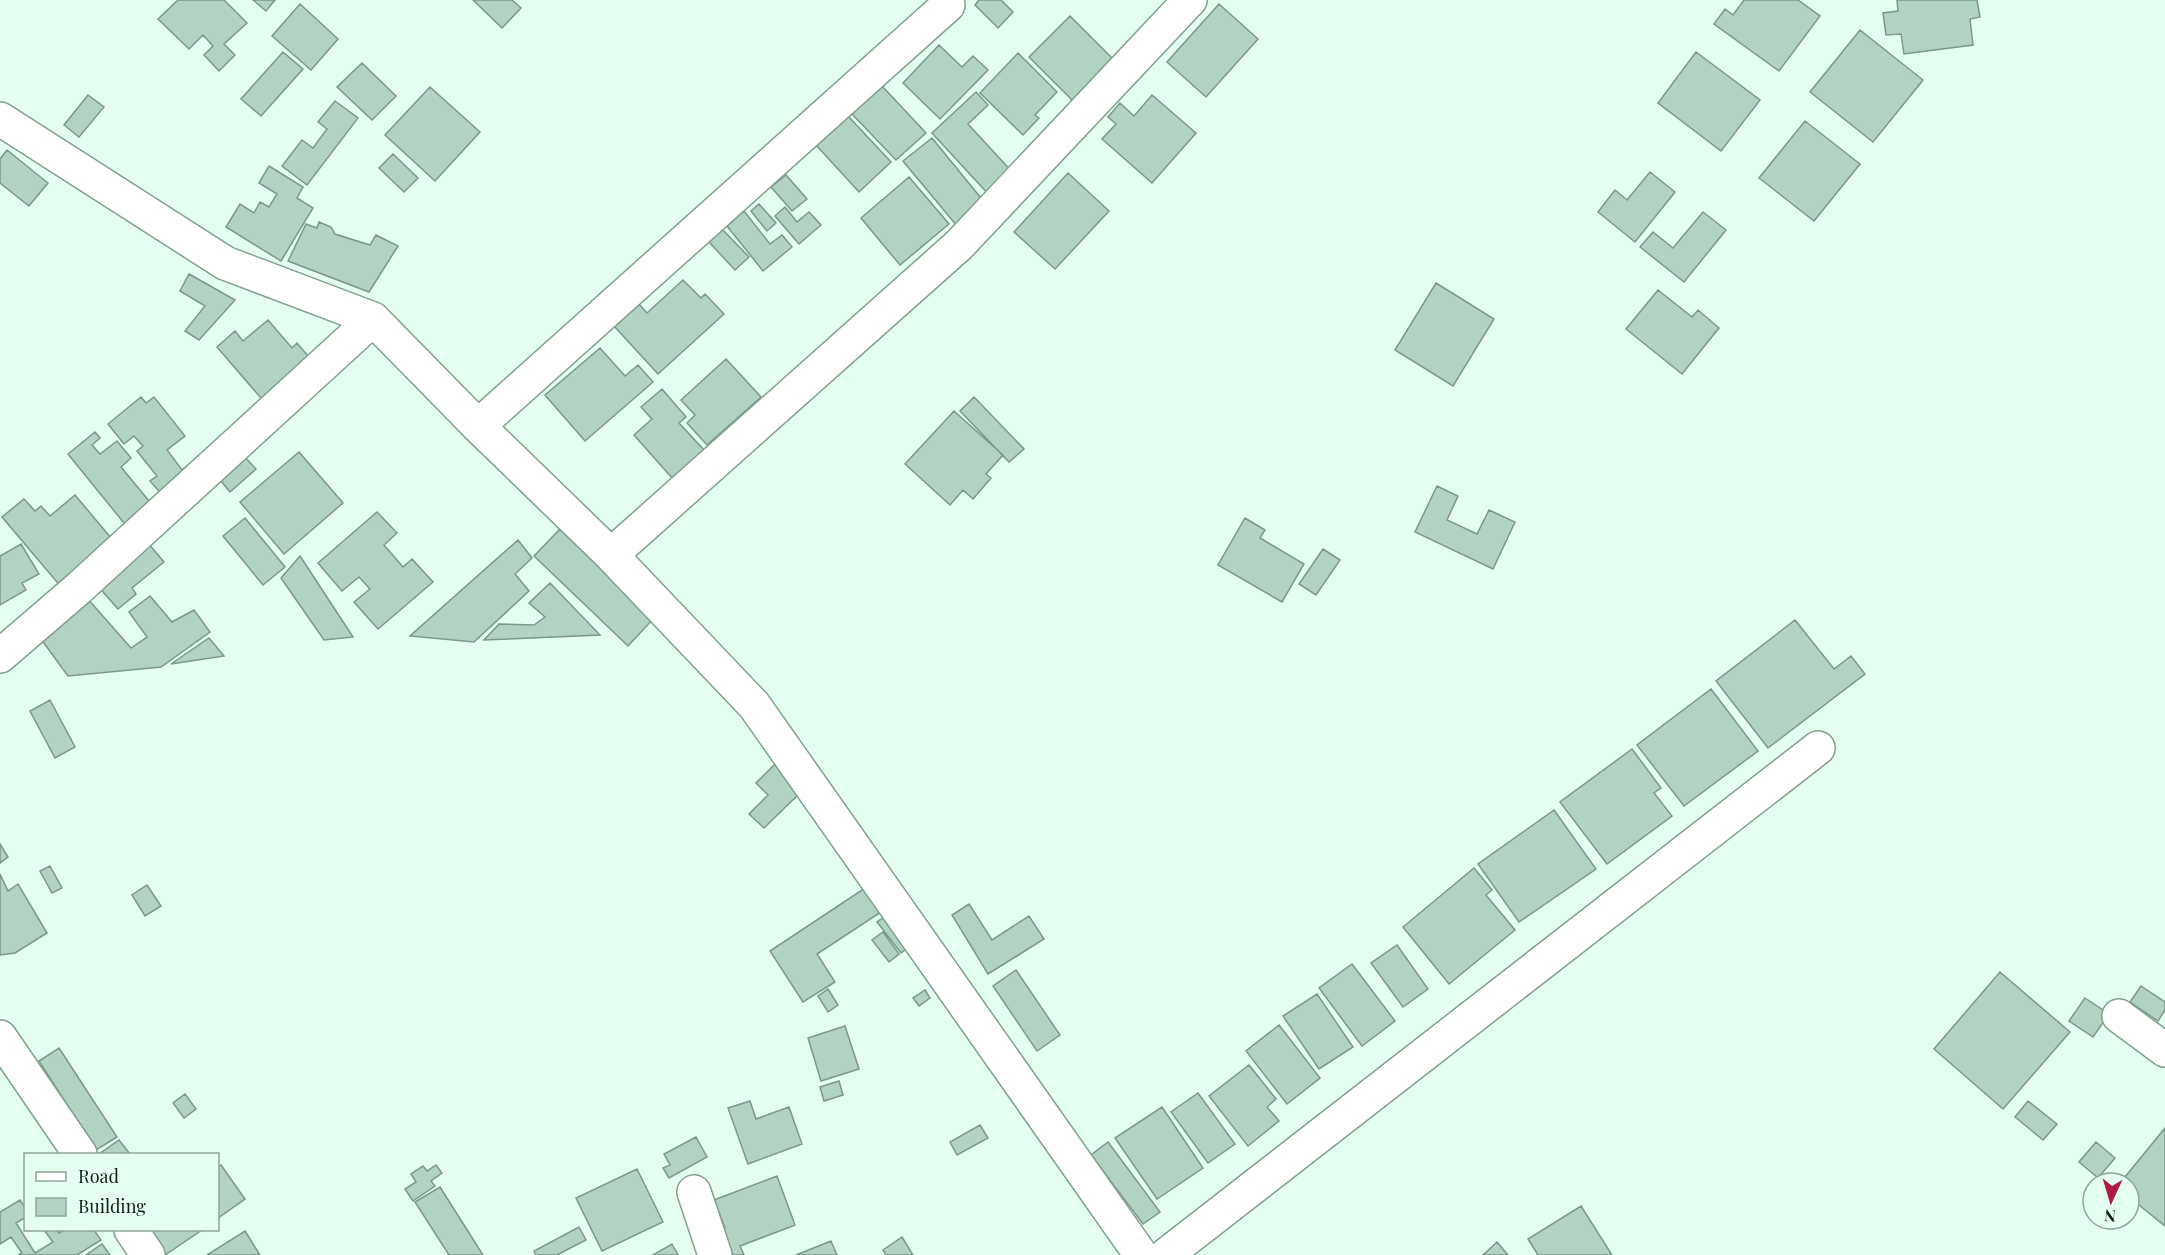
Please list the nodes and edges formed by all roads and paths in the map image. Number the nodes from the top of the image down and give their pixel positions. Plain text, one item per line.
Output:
1 (1190, 0) edge
2 (948, 5) dead end
3 (0, 119) edge
4 (373, 319) junction
5 (478, 426) junction
6 (611, 555) junction
7 (0, 656) edge
8 (1818, 748) dead end
9 (2119, 1016) dead end
10 (0, 1037) edge
11 (2165, 1050) edge
12 (79, 1153) edge
13 (693, 1192) dead end
14 (132, 1231) edge
15 (148, 1255) edge
16 (715, 1255) edge
17 (1141, 1255) edge
18 (1166, 1255) edge

1 - 6 street
2 - 5 street
3 - 4 street
4 - 5 street
4 - 7 street
5 - 6 street
6 - 17 street
8 - 18 street
9 - 11 street
10 - 12 street
13 - 16 street
14 - 15 street

